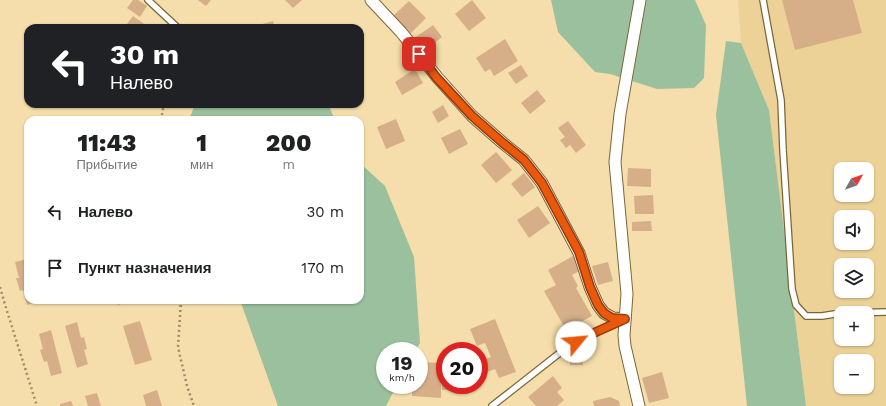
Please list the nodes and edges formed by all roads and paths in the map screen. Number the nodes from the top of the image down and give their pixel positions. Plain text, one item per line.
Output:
1 (148, 0) edge
2 (371, 0) edge
3 (640, 0) edge
4 (763, 0) edge
5 (174, 24) edge
6 (0, 287) edge
7 (181, 304) edge
8 (874, 312) edge
9 (886, 312) edge
10 (834, 314) edge
11 (625, 319) junction
12 (37, 406) edge
13 (194, 406) edge
14 (492, 406) edge
15 (640, 406) edge

1 - 5 lane
2 - 11 street
3 - 11 street
4 - 10 lane
6 - 12 path
7 - 13 path
8 - 9 lane
11 - 14 lane
11 - 15 street

